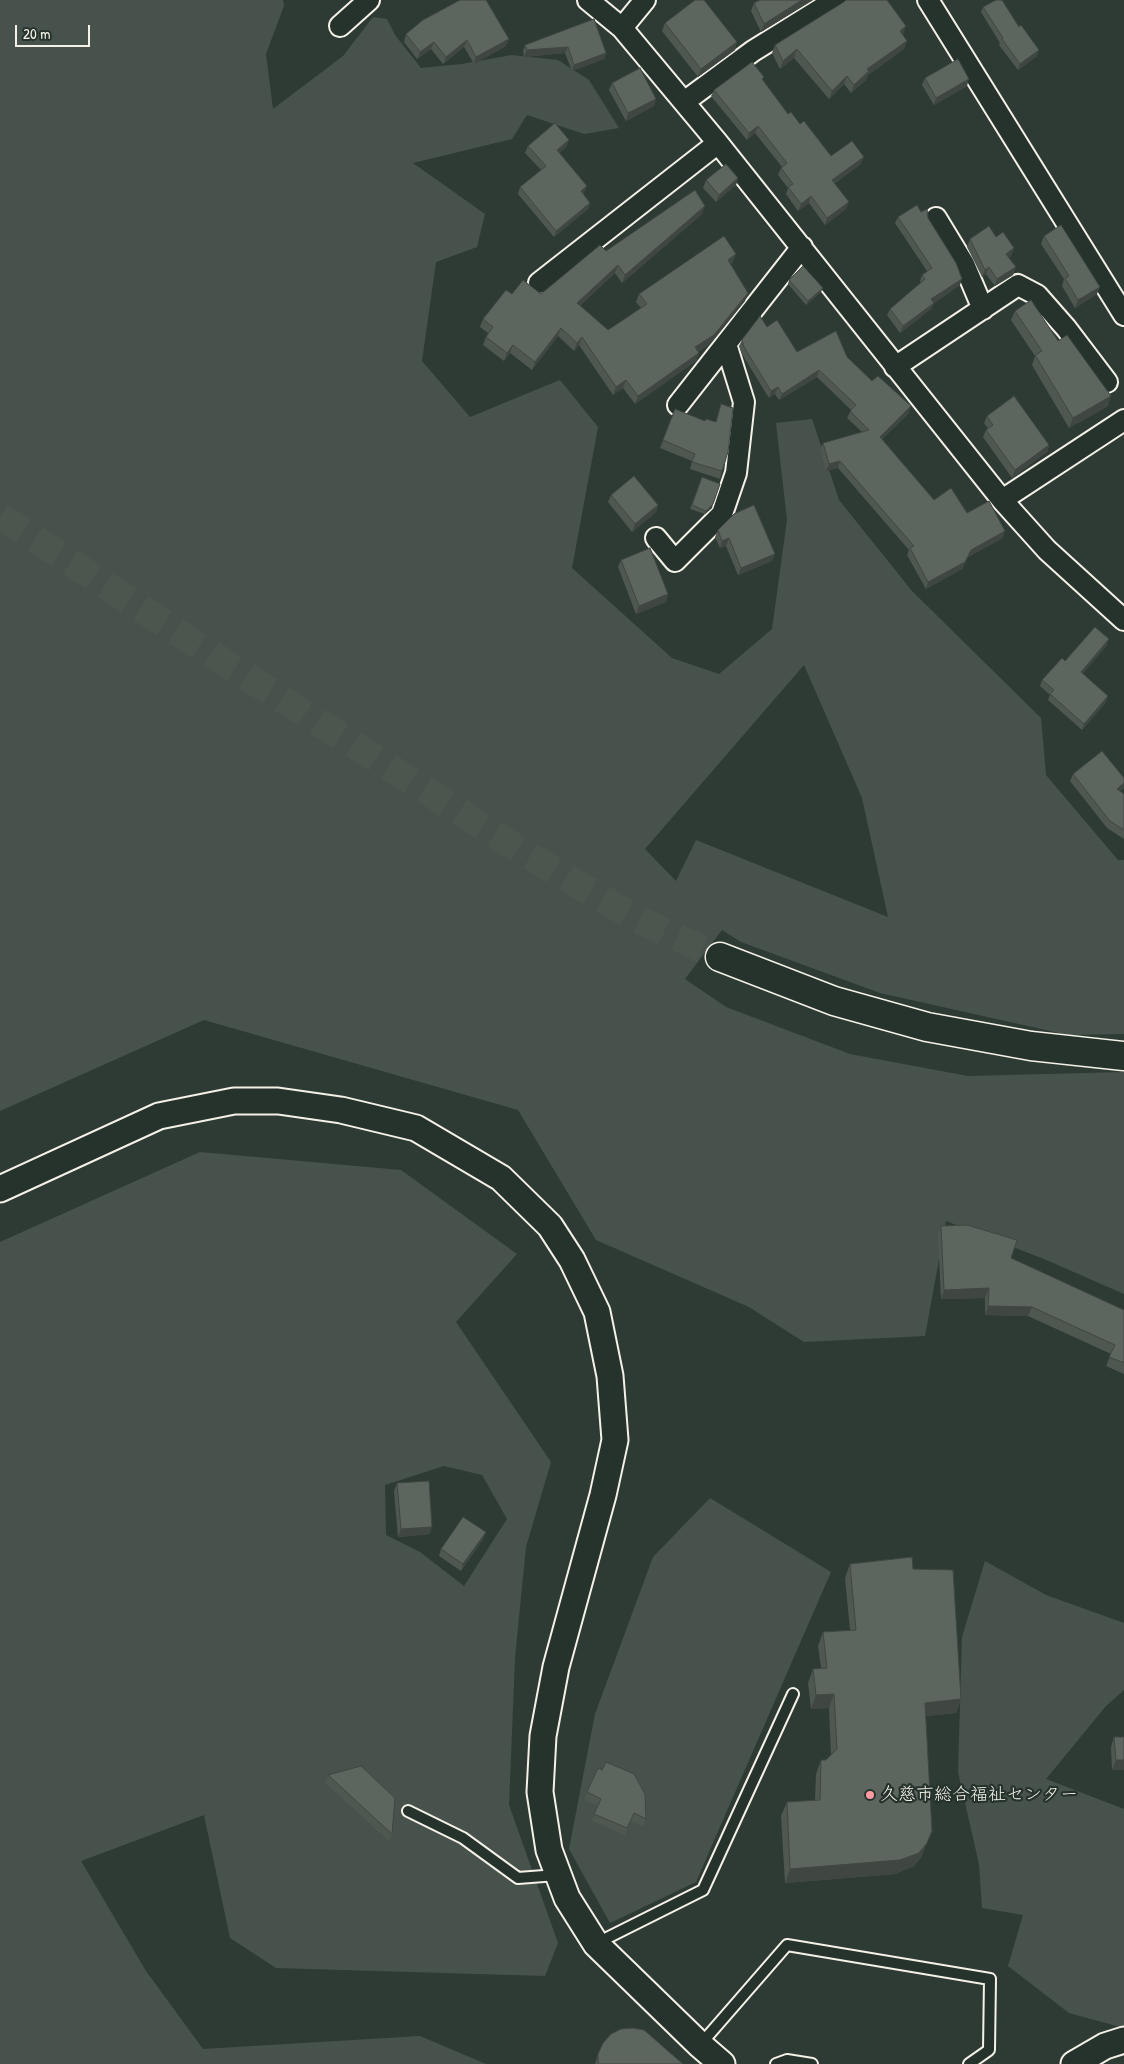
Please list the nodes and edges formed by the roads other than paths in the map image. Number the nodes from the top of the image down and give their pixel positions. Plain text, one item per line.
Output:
1 (369, 0) edge
2 (588, 0) edge
3 (644, 0) edge
4 (834, 0) edge
5 (928, 0) edge
6 (340, 26) dead end
7 (622, 28) junction
8 (684, 102) junction
9 (718, 143) junction
10 (936, 218) dead end
11 (802, 247) junction
12 (539, 283) dead end
13 (983, 309) junction
14 (1124, 315) edge
15 (726, 344) junction
16 (895, 367) junction
17 (1107, 382) dead end
18 (678, 405) dead end
19 (1124, 420) edge
20 (1002, 500) junction
21 (656, 538) dead end
22 (1124, 620) edge
23 (720, 957) tunnel mouth
24 (1124, 1056) edge
25 (0, 1189) edge
26 (793, 1694) dead end
27 (408, 1811) dead end
28 (558, 1875) junction
29 (596, 1944) junction
30 (1124, 2040) edge
31 (700, 2045) junction
32 (722, 2064) edge
33 (776, 2064) edge
34 (812, 2064) edge
35 (969, 2064) edge
36 (1074, 2064) edge

1 - 6 street
2 - 7 street
3 - 7 street
4 - 8 street
5 - 14 street
7 - 8 street
8 - 9 street
9 - 11 street
9 - 12 street
10 - 13 street
11 - 15 street
11 - 16 street
13 - 16 street
13 - 17 street
15 - 18 street
15 - 21 street
16 - 20 street
19 - 20 street
20 - 22 street
23 - 24 highway
25 - 28 street
26 - 29 lane
27 - 28 lane
28 - 29 street
29 - 31 street
30 - 36 street
31 - 32 street
31 - 35 lane
33 - 34 lane

